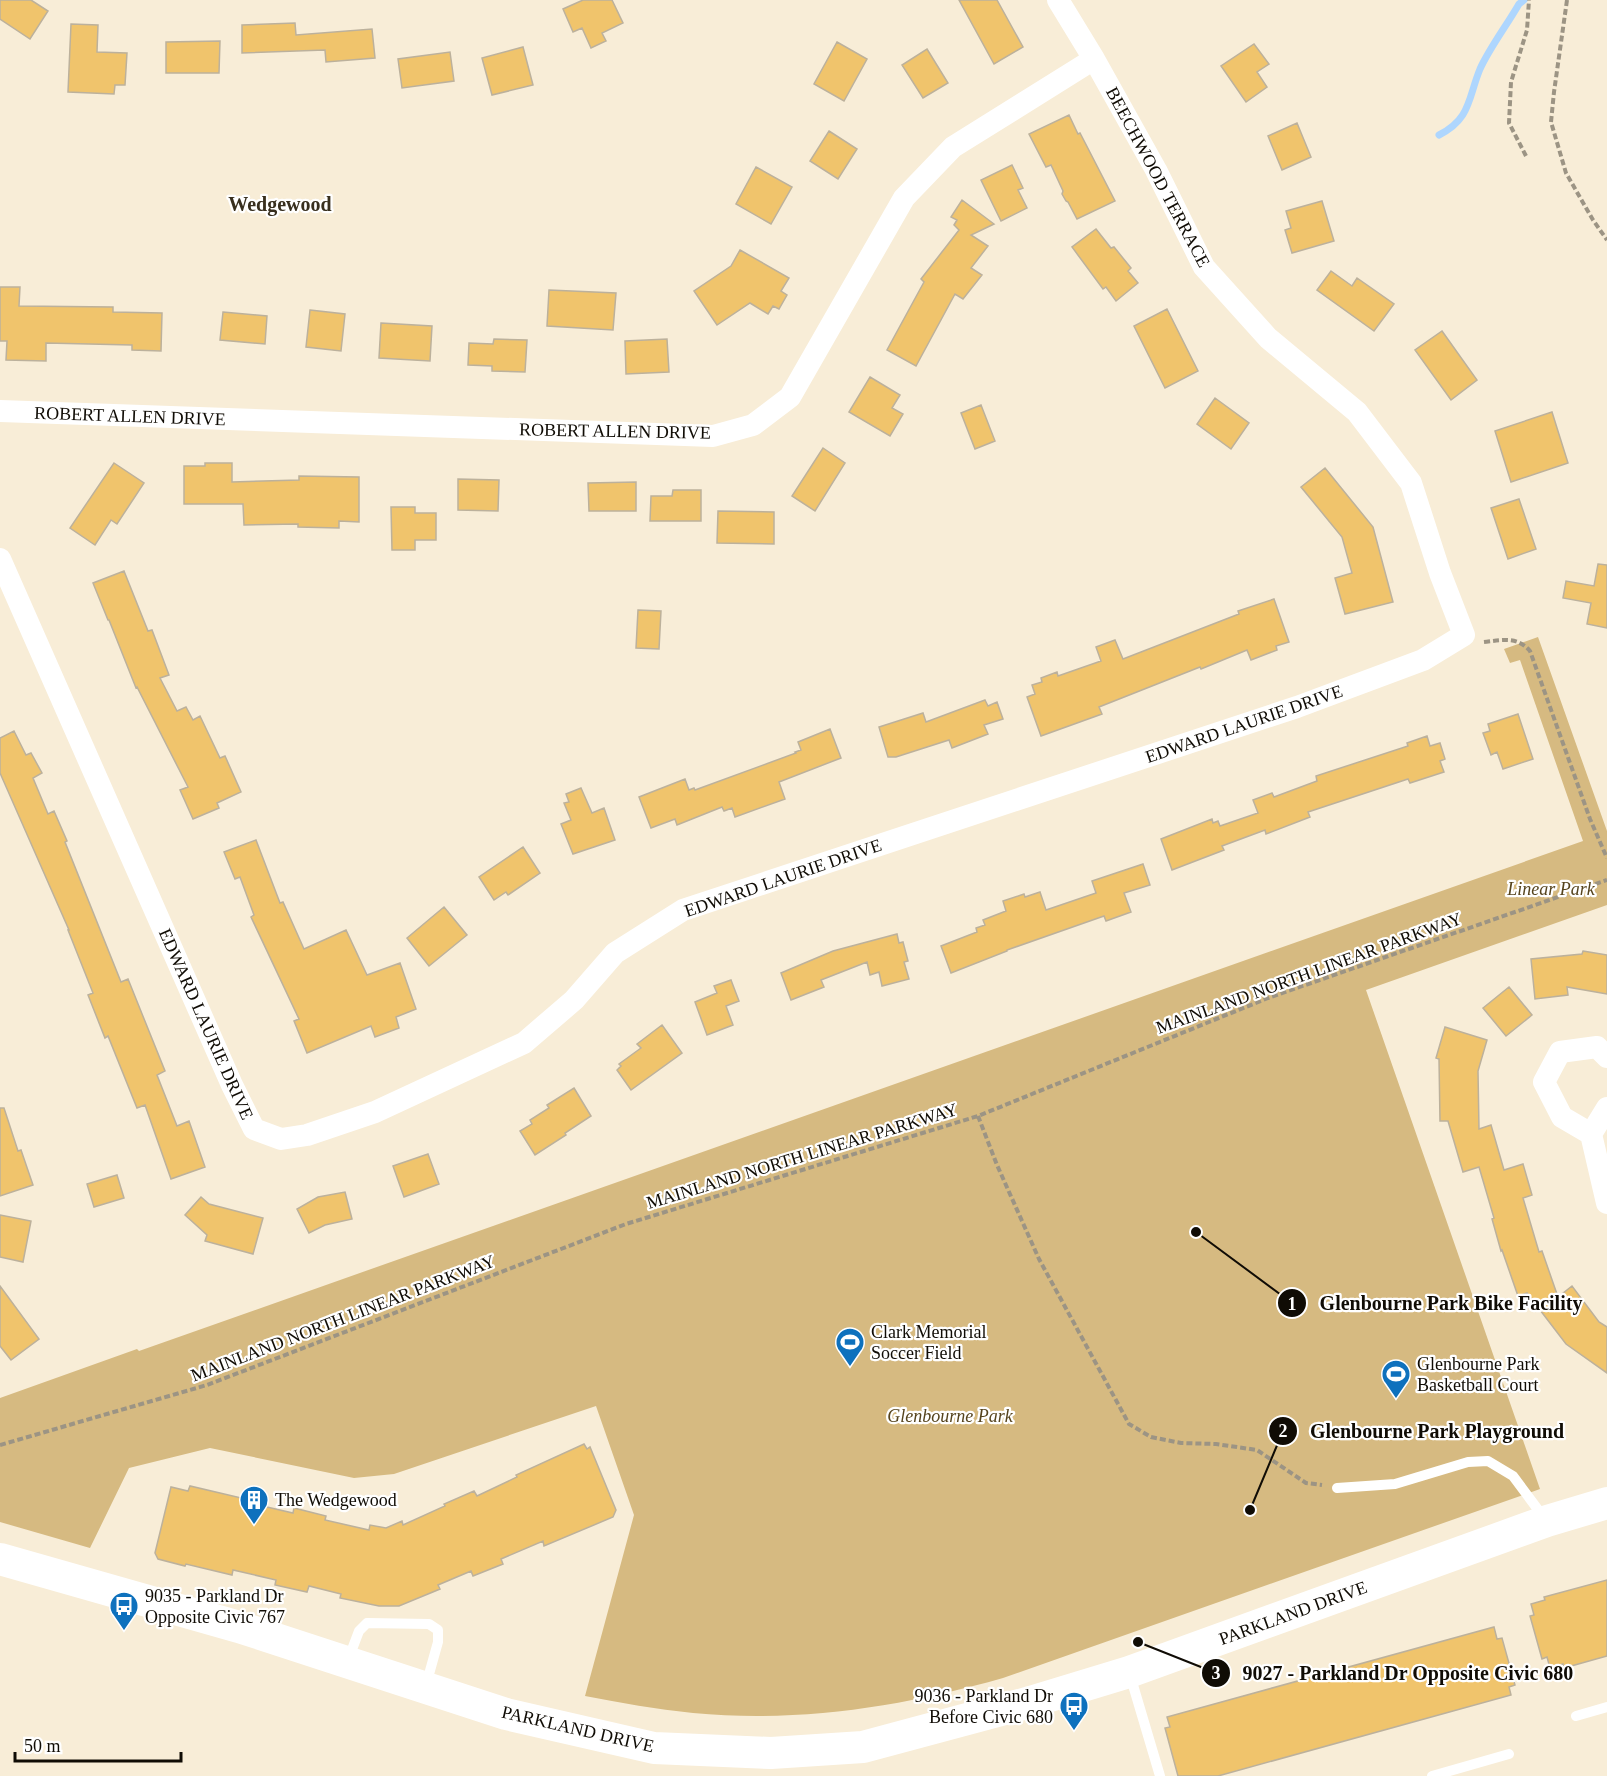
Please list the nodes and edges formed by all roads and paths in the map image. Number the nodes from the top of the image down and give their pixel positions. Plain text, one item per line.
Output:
1 (1058, 0) edge
2 (1529, 0) edge
3 (1567, 0) edge
4 (1094, 59) junction
5 (1526, 156) dead end
6 (1607, 240) edge
7 (0, 411) edge
8 (0, 559) edge
9 (1464, 635) junction
10 (1607, 858) edge
11 (1607, 880) edge
12 (1607, 1057) edge
13 (1607, 1108) edge
14 (978, 1116) junction
15 (1591, 1134) junction
16 (1607, 1203) edge
17 (0, 1445) edge
18 (1337, 1488) joint
19 (1607, 1503) edge
20 (1547, 1521) junction
21 (0, 1559) edge
22 (347, 1663) junction
23 (1129, 1672) junction
24 (425, 1688) junction
25 (1607, 1707) edge
26 (1576, 1716) dead end
27 (1509, 1754) dead end
28 (1160, 1776) edge
29 (1431, 1776) edge

1 - 4 street, BEECHWOOD TERRACE
2 - 5 path
3 - 6 path
4 - 7 street, ROBERT ALLEN DRIVE
4 - 9 street, BEECHWOOD TERRACE
8 - 9 street, EDWARD LAURIE DRIVE
9 - 10 path
11 - 14 path, MAINLAND NORTH LINEAR PARKWAY
12 - 15 street
13 - 15 street
14 - 17 path, MAINLAND NORTH LINEAR PARKWAY
14 - 18 path
15 - 16 street
18 - 20 lane
19 - 20 street, PARKLAND DRIVE
20 - 23 street, PARKLAND DRIVE
21 - 22 street, PARKLAND DRIVE
22 - 24 street, PARKLAND DRIVE
22 - 24 lane
23 - 24 street, PARKLAND DRIVE
23 - 28 lane
25 - 26 lane
27 - 29 lane

